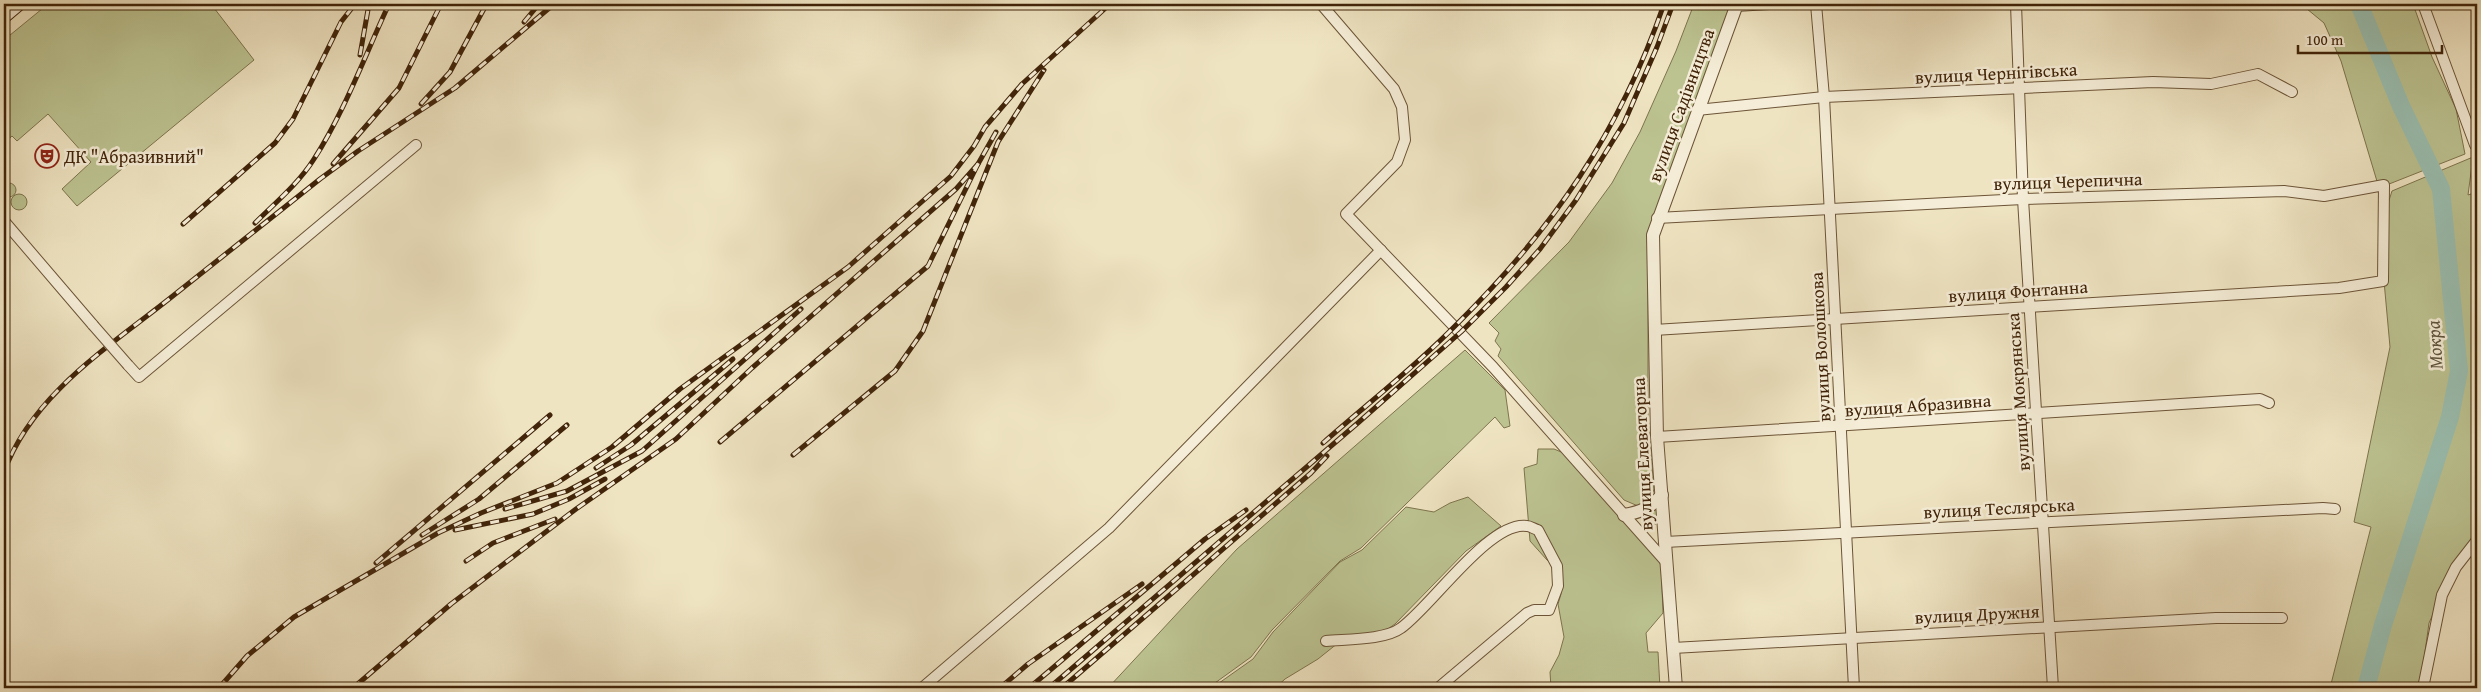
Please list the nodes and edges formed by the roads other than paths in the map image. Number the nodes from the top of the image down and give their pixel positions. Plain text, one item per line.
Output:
1 (17, 4) edge
2 (1321, 4) edge
3 (1769, 4) edge
4 (1816, 4) edge
5 (2016, 4) edge
6 (2423, 4) edge
7 (1736, 5) edge
8 (4, 15) edge
9 (2019, 88) junction
10 (2292, 92) dead end
11 (1824, 97) junction
12 (1697, 110) junction
13 (2477, 144) edge
14 (416, 145) dead end
15 (2023, 198) junction
16 (1829, 210) junction
17 (1657, 218) junction
18 (4, 221) edge
19 (1381, 250) junction
20 (2383, 281) joint
21 (2029, 307) junction
22 (1835, 319) junction
23 (1654, 330) junction
24 (2269, 403) dead end
25 (2036, 414) junction
26 (1841, 426) junction
27 (1657, 437) junction
28 (1662, 495) junction
29 (2336, 510) dead end
30 (1624, 515) junction
31 (2044, 521) junction
32 (1847, 533) junction
33 (2477, 540) edge
34 (1665, 542) junction
35 (1667, 563) junction
36 (2282, 618) dead end
37 (2049, 626) junction
38 (1852, 637) junction
39 (1326, 642) dead end
40 (1673, 648) junction
41 (922, 688) edge
42 (1438, 688) edge
43 (1676, 688) edge
44 (1854, 688) edge
45 (2054, 688) edge
46 (2422, 688) edge

1 - 8 main road
2 - 19 street
3 - 7 street
4 - 11 street, вулиця Волошкова
5 - 9 street, вулиця Мокрянська
6 - 13 street
7 - 12 street, вулиця Садівництва
9 - 10 street, вулиця Чернігівська
9 - 11 street, вулиця Чернігівська
9 - 15 street, вулиця Мокрянська
11 - 12 street, вулиця Чернігівська
11 - 16 street, вулиця Волошкова
12 - 17 street, вулиця Садівництва
14 - 18 street, bridge
15 - 16 street, вулиця Черепична
15 - 20 street, вулиця Черепична
15 - 21 street, вулиця Мокрянська
16 - 17 street, вулиця Черепична
16 - 22 street, вулиця Волошкова
17 - 23 street, вулиця Елеваторна
19 - 30 street
19 - 41 street
20 - 21 street, вулиця Фонтанна
21 - 22 street, вулиця Фонтанна
21 - 25 street, вулиця Мокрянська
22 - 23 street, вулиця Фонтанна
22 - 26 street, вулиця Волошкова
23 - 27 street, вулиця Елеваторна
24 - 25 street, вулиця Абразивна
25 - 26 street, вулиця Абразивна
25 - 31 street, вулиця Мокрянська
26 - 27 street, вулиця Абразивна
26 - 32 street, вулиця Волошкова
27 - 28 street, вулиця Елеваторна
28 - 30 street
28 - 34 street, вулиця Елеваторна
29 - 31 street, вулиця Теслярська
30 - 35 street
31 - 32 street, вулиця Теслярська
31 - 37 street, вулиця Мокрянська
32 - 34 street, вулиця Теслярська
32 - 38 street, вулиця Волошкова
33 - 46 street
34 - 35 street, вулиця Елеваторна
35 - 40 street, вулиця Елеваторна
36 - 37 street, вулиця Дружня
37 - 38 street, вулиця Дружня
37 - 45 street, вулиця Мокрянська
38 - 40 street, вулиця Дружня
38 - 44 street, вулиця Волошкова
39 - 42 street
40 - 43 street, вулиця Елеваторна

